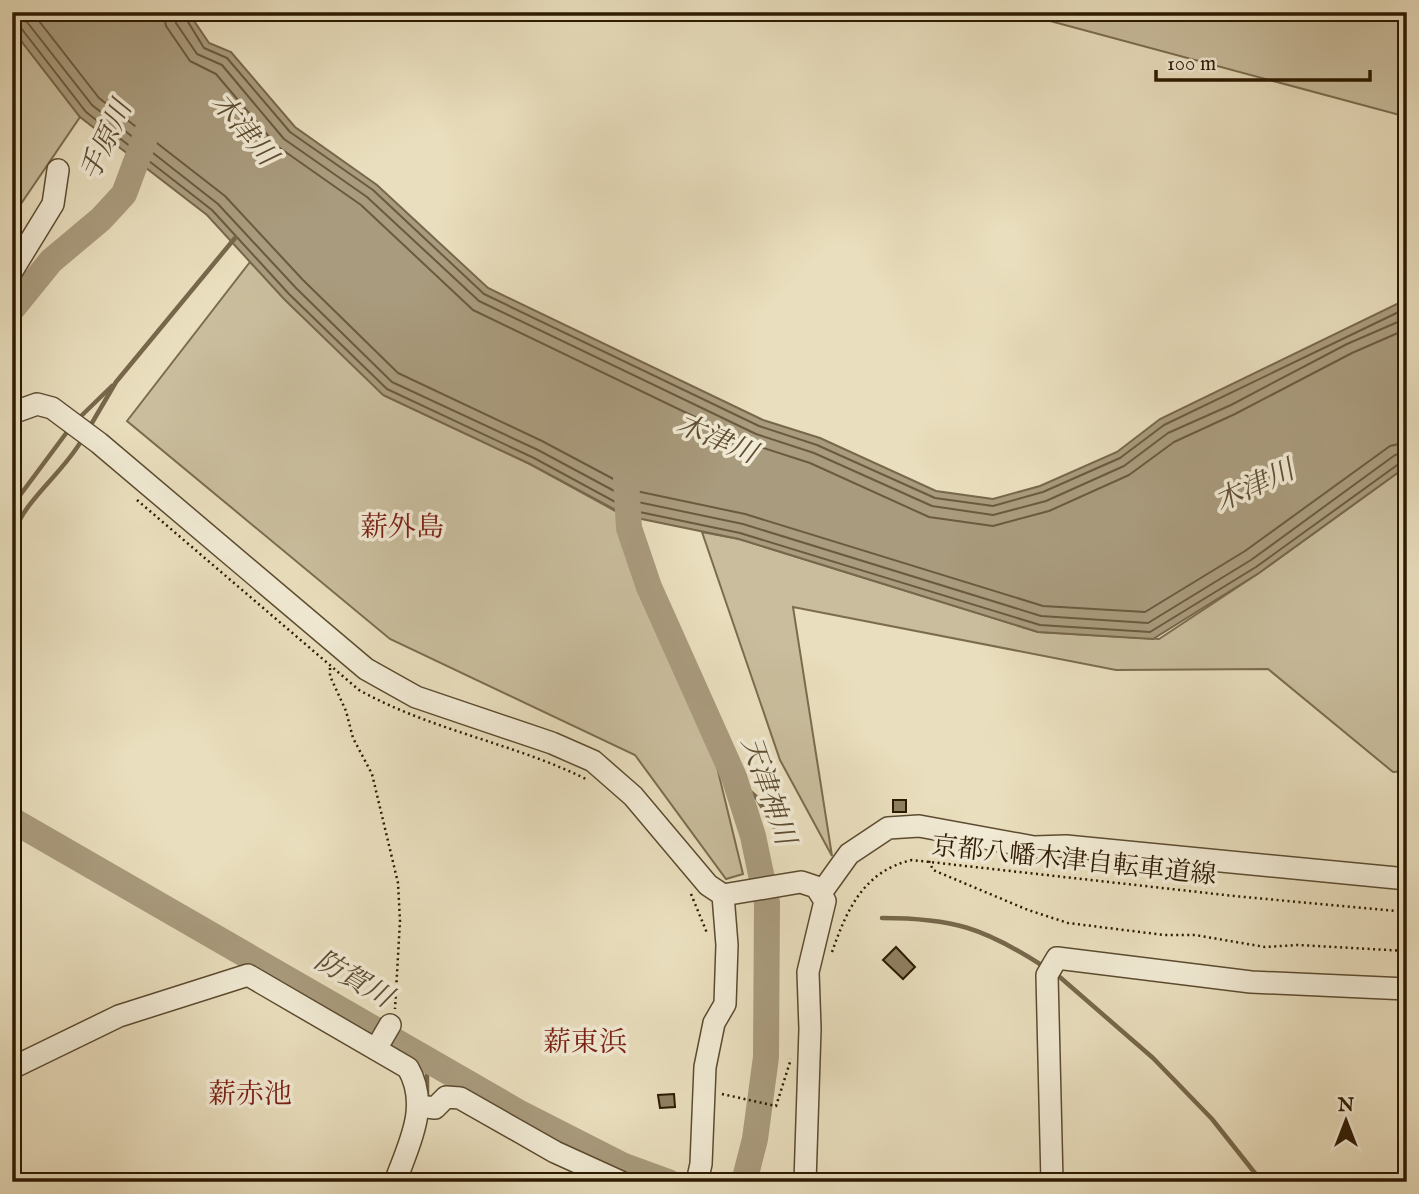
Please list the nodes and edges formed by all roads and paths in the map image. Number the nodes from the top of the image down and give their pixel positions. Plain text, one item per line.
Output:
1 (58, 170) dead end
2 (12, 271) edge
3 (12, 413) edge
4 (330, 667) dead end
5 (929, 860) junction
6 (1407, 879) edge
7 (821, 893) junction
8 (723, 895) junction
9 (1407, 912) edge
10 (1407, 951) edge
11 (829, 962) dead end
12 (1407, 989) edge
13 (382, 1039) junction
14 (793, 1050) dead end
15 (12, 1068) edge
16 (727, 1097) dead end
17 (418, 1106) junction
18 (395, 1182) edge
19 (621, 1182) edge
20 (696, 1182) edge
21 (805, 1182) edge
22 (1052, 1182) edge

1 - 2 street
3 - 8 street
4 - 13 path
5 - 9 path, 京都八幡木津自転車道線
5 - 10 path
5 - 11 path, 京都八幡木津自転車道線
6 - 7 street
7 - 8 street
7 - 21 street
8 - 20 street
12 - 22 street
13 - 15 street
13 - 17 street
14 - 16 path
17 - 18 street
17 - 19 street

